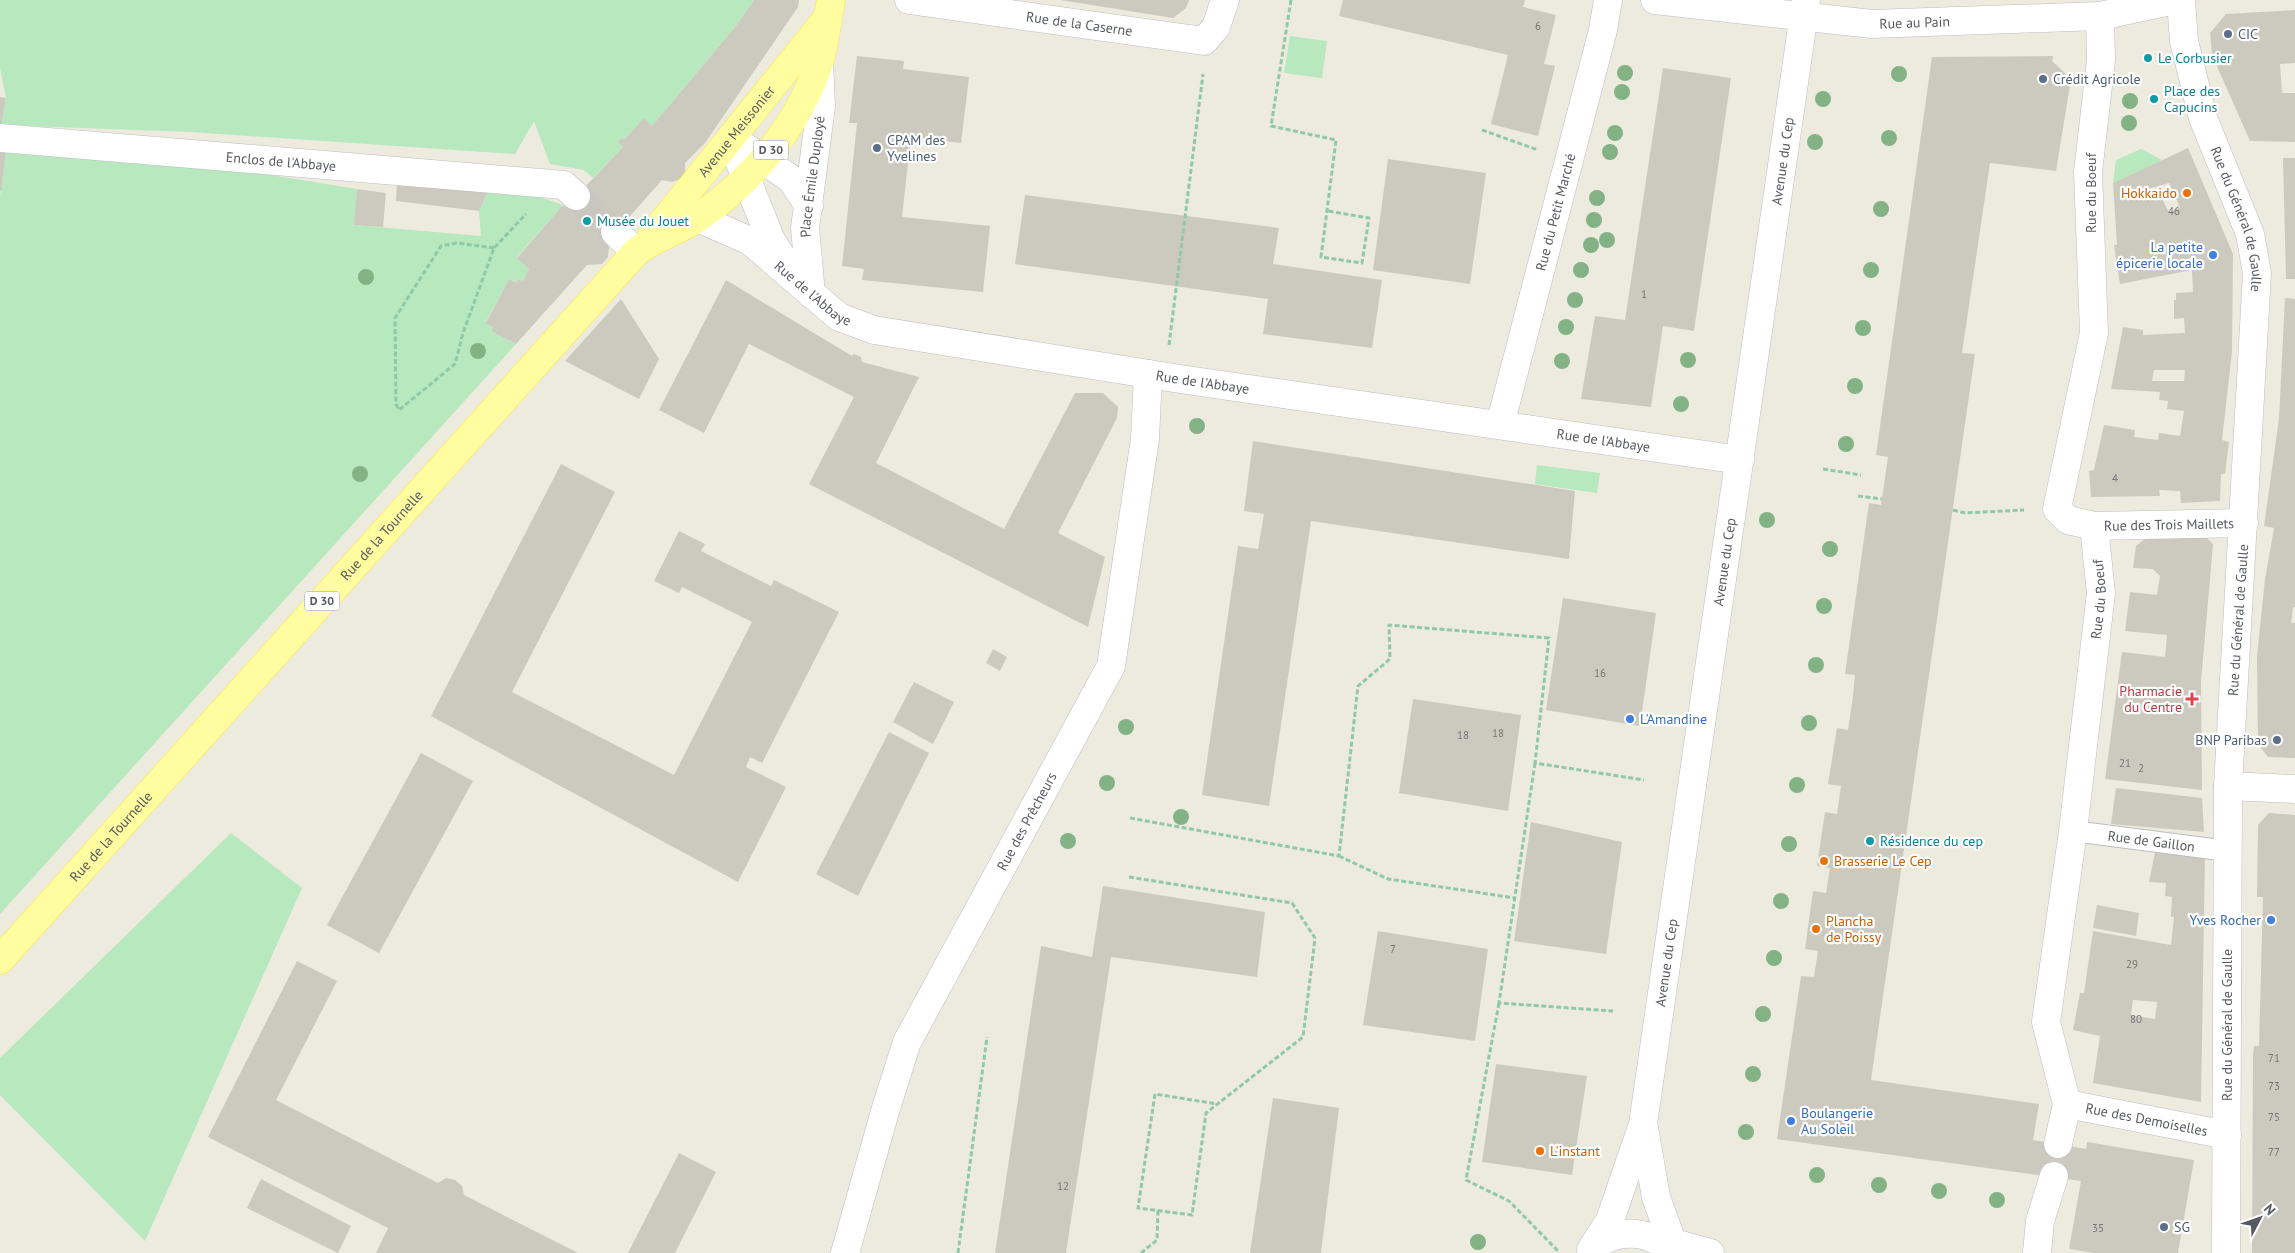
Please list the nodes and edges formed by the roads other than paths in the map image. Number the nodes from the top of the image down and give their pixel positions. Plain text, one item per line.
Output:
1 (909, 0) edge
2 (1225, 0) edge
3 (1608, 0) edge
4 (1655, 0) edge
5 (2175, 0) edge
6 (2181, 0) edge
7 (829, 9) edge
8 (1806, 9) edge
9 (2100, 16) junction
10 (819, 62) junction
11 (0, 138) edge
12 (730, 138) junction
13 (756, 169) junction
14 (570, 190) tunnel mouth
15 (808, 206) junction
16 (698, 218) junction
17 (615, 232) tunnel mouth
18 (641, 248) junction
19 (811, 294) junction
20 (1148, 374) junction
21 (1500, 425) junction
22 (1740, 460) junction
23 (2244, 523) junction
24 (2094, 526) junction
25 (2228, 786) junction
26 (2295, 789) edge
27 (2074, 831) junction
28 (2228, 851) junction
29 (0, 960) edge
30 (2067, 1104) junction
31 (1643, 1124) junction
32 (2227, 1135) junction
33 (2058, 1144) dead end
34 (2054, 1176) dead end
35 (1667, 1246) edge
36 (1590, 1251) edge
37 (845, 1253) edge
38 (1710, 1253) edge
39 (2037, 1253) edge
40 (2226, 1253) edge

1 - 2 street, Rue de la Caserne
3 - 21 street, Rue du Petit Marché
4 - 8 street, Rue au Pain
5 - 9 street, Rue au Pain
6 - 23 street, Rue du Général de Gaulle
7 - 10 main road, Avenue Meissonier / D 30
7 - 12 main road, Avenue Meissonier / D 30
8 - 9 street, Rue au Pain
8 - 22 street, Avenue du Cep
9 - 24 street, Rue du Boeuf
10 - 13 main road, Avenue Meissonier / D 30
10 - 15 street, Place Émile Duployé
11 - 14 street, Enclos de l'Abbaye
12 - 13 street
12 - 18 main road, Avenue Meissonier / D 30
13 - 15 street
13 - 16 main road, Avenue Meissonier / D 30
13 - 19 street
15 - 19 street, Place Émile Duployé
16 - 18 main road, Rue de la Tournelle / D 30
16 - 19 street, Rue de l'Abbaye
17 - 18 street
18 - 29 main road, Rue de la Tournelle / D 30
19 - 20 street, Rue de l'Abbaye
20 - 21 street, Rue de l'Abbaye
20 - 37 street, Rue des Prêcheurs
21 - 22 street, Rue de l'Abbaye
22 - 31 street, Avenue du Cep
23 - 24 street, Rue des Trois Maillets
23 - 25 street, Rue du Général de Gaulle
24 - 27 street, Rue du Boeuf
25 - 26 street
25 - 28 street, Rue du Général de Gaulle
27 - 28 lane, Rue de Gaillon
27 - 30 street, Rue du Boeuf
28 - 32 street, Rue du Général de Gaulle
30 - 32 street, Rue des Demoiselles
30 - 33 street, Rue du Boeuf
31 - 35 street, Avenue du Cep
31 - 36 street, Avenue du Cep
32 - 40 street, Rue du Général de Gaulle
34 - 39 street
35 - 36 street
35 - 38 street

